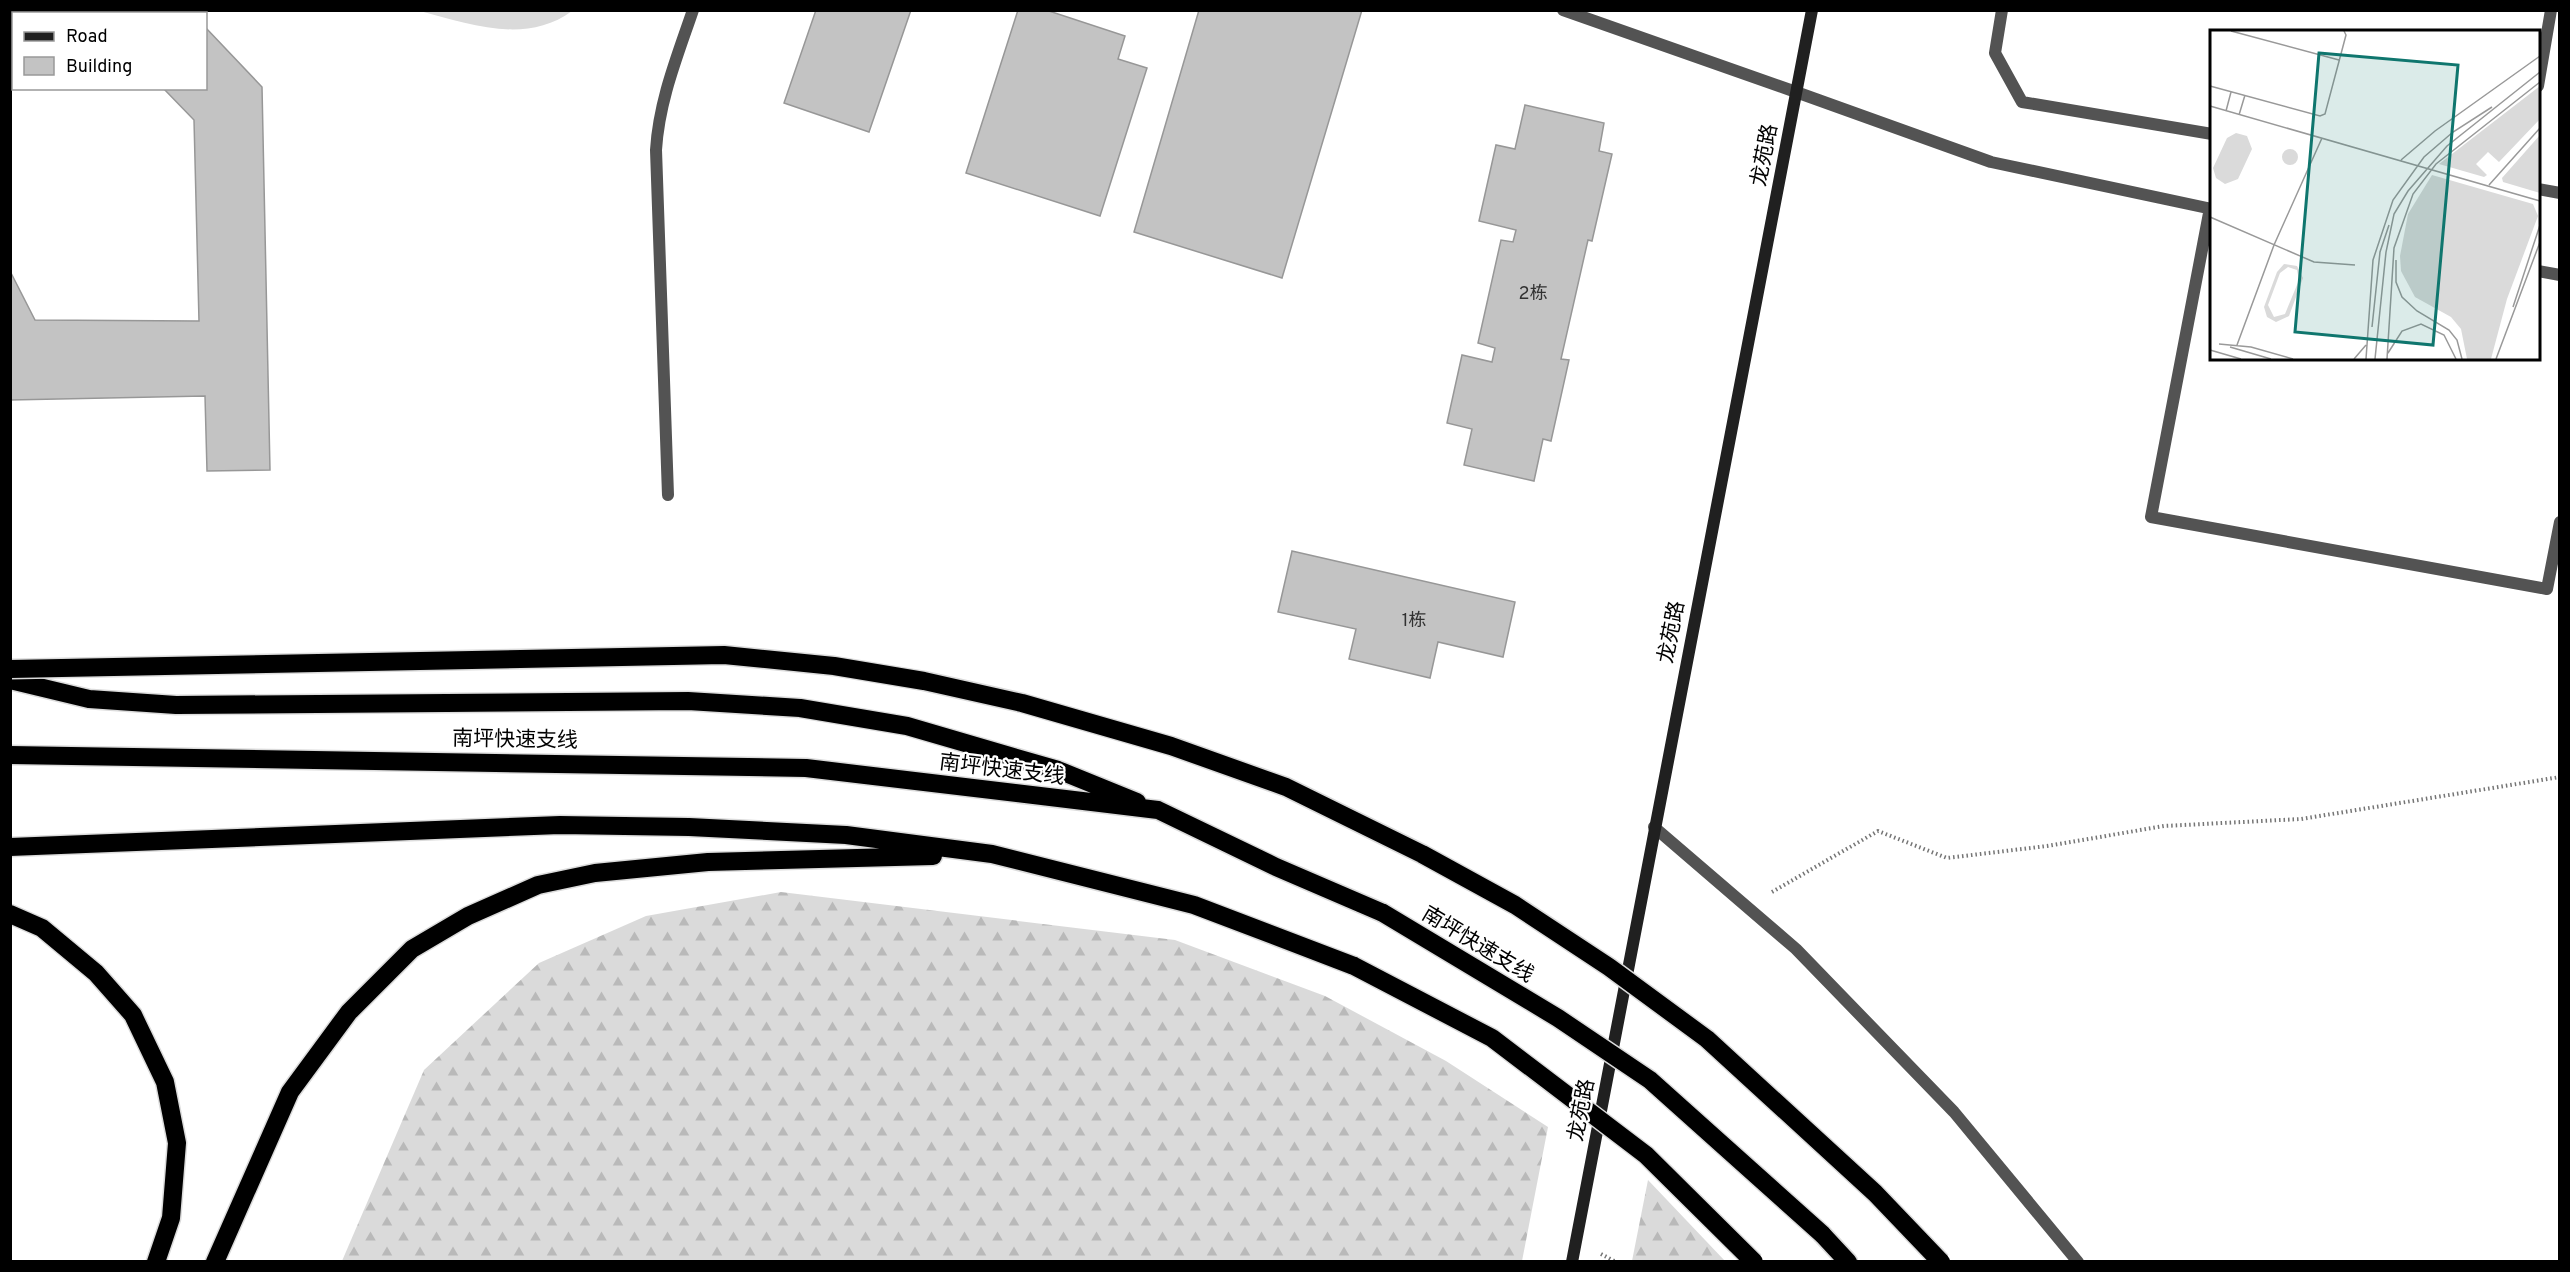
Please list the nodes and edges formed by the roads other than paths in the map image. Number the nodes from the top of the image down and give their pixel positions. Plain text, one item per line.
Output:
1 (693, 10) edge
2 (1563, 10) edge
3 (1812, 10) edge
4 (2002, 10) edge
5 (2551, 10) edge
6 (2540, 74) edge
7 (1796, 92) junction
8 (2210, 134) edge
9 (2540, 189) edge
10 (2559, 193) edge
11 (2210, 208) edge
12 (2210, 213) edge
13 (2540, 271) edge
14 (2559, 275) edge
15 (668, 495) dead end
16 (2559, 522) edge
17 (10, 669) edge
18 (10, 681) edge
19 (10, 754) edge
20 (1158, 810) junction
21 (1654, 827) junction
22 (10, 847) edge
23 (992, 855) junction
24 (10, 914) edge
25 (156, 1262) edge
26 (215, 1262) edge
27 (1572, 1262) edge
28 (1754, 1262) edge
29 (1848, 1262) edge
30 (1941, 1262) edge
31 (2078, 1262) edge

1 - 15 street
2 - 7 street
3 - 7 street, 龙苑路
4 - 8 street
5 - 6 street
7 - 11 street
7 - 21 street, 龙苑路
9 - 10 street
12 - 16 street
13 - 14 street
17 - 30 highway, bridge
18 - 20 highway
19 - 20 highway, 南坪快速支线
20 - 29 highway, 南坪快速支线, bridge
21 - 27 street, 龙苑路
21 - 31 street
22 - 23 highway
23 - 26 highway
23 - 28 highway, bridge
24 - 25 highway

